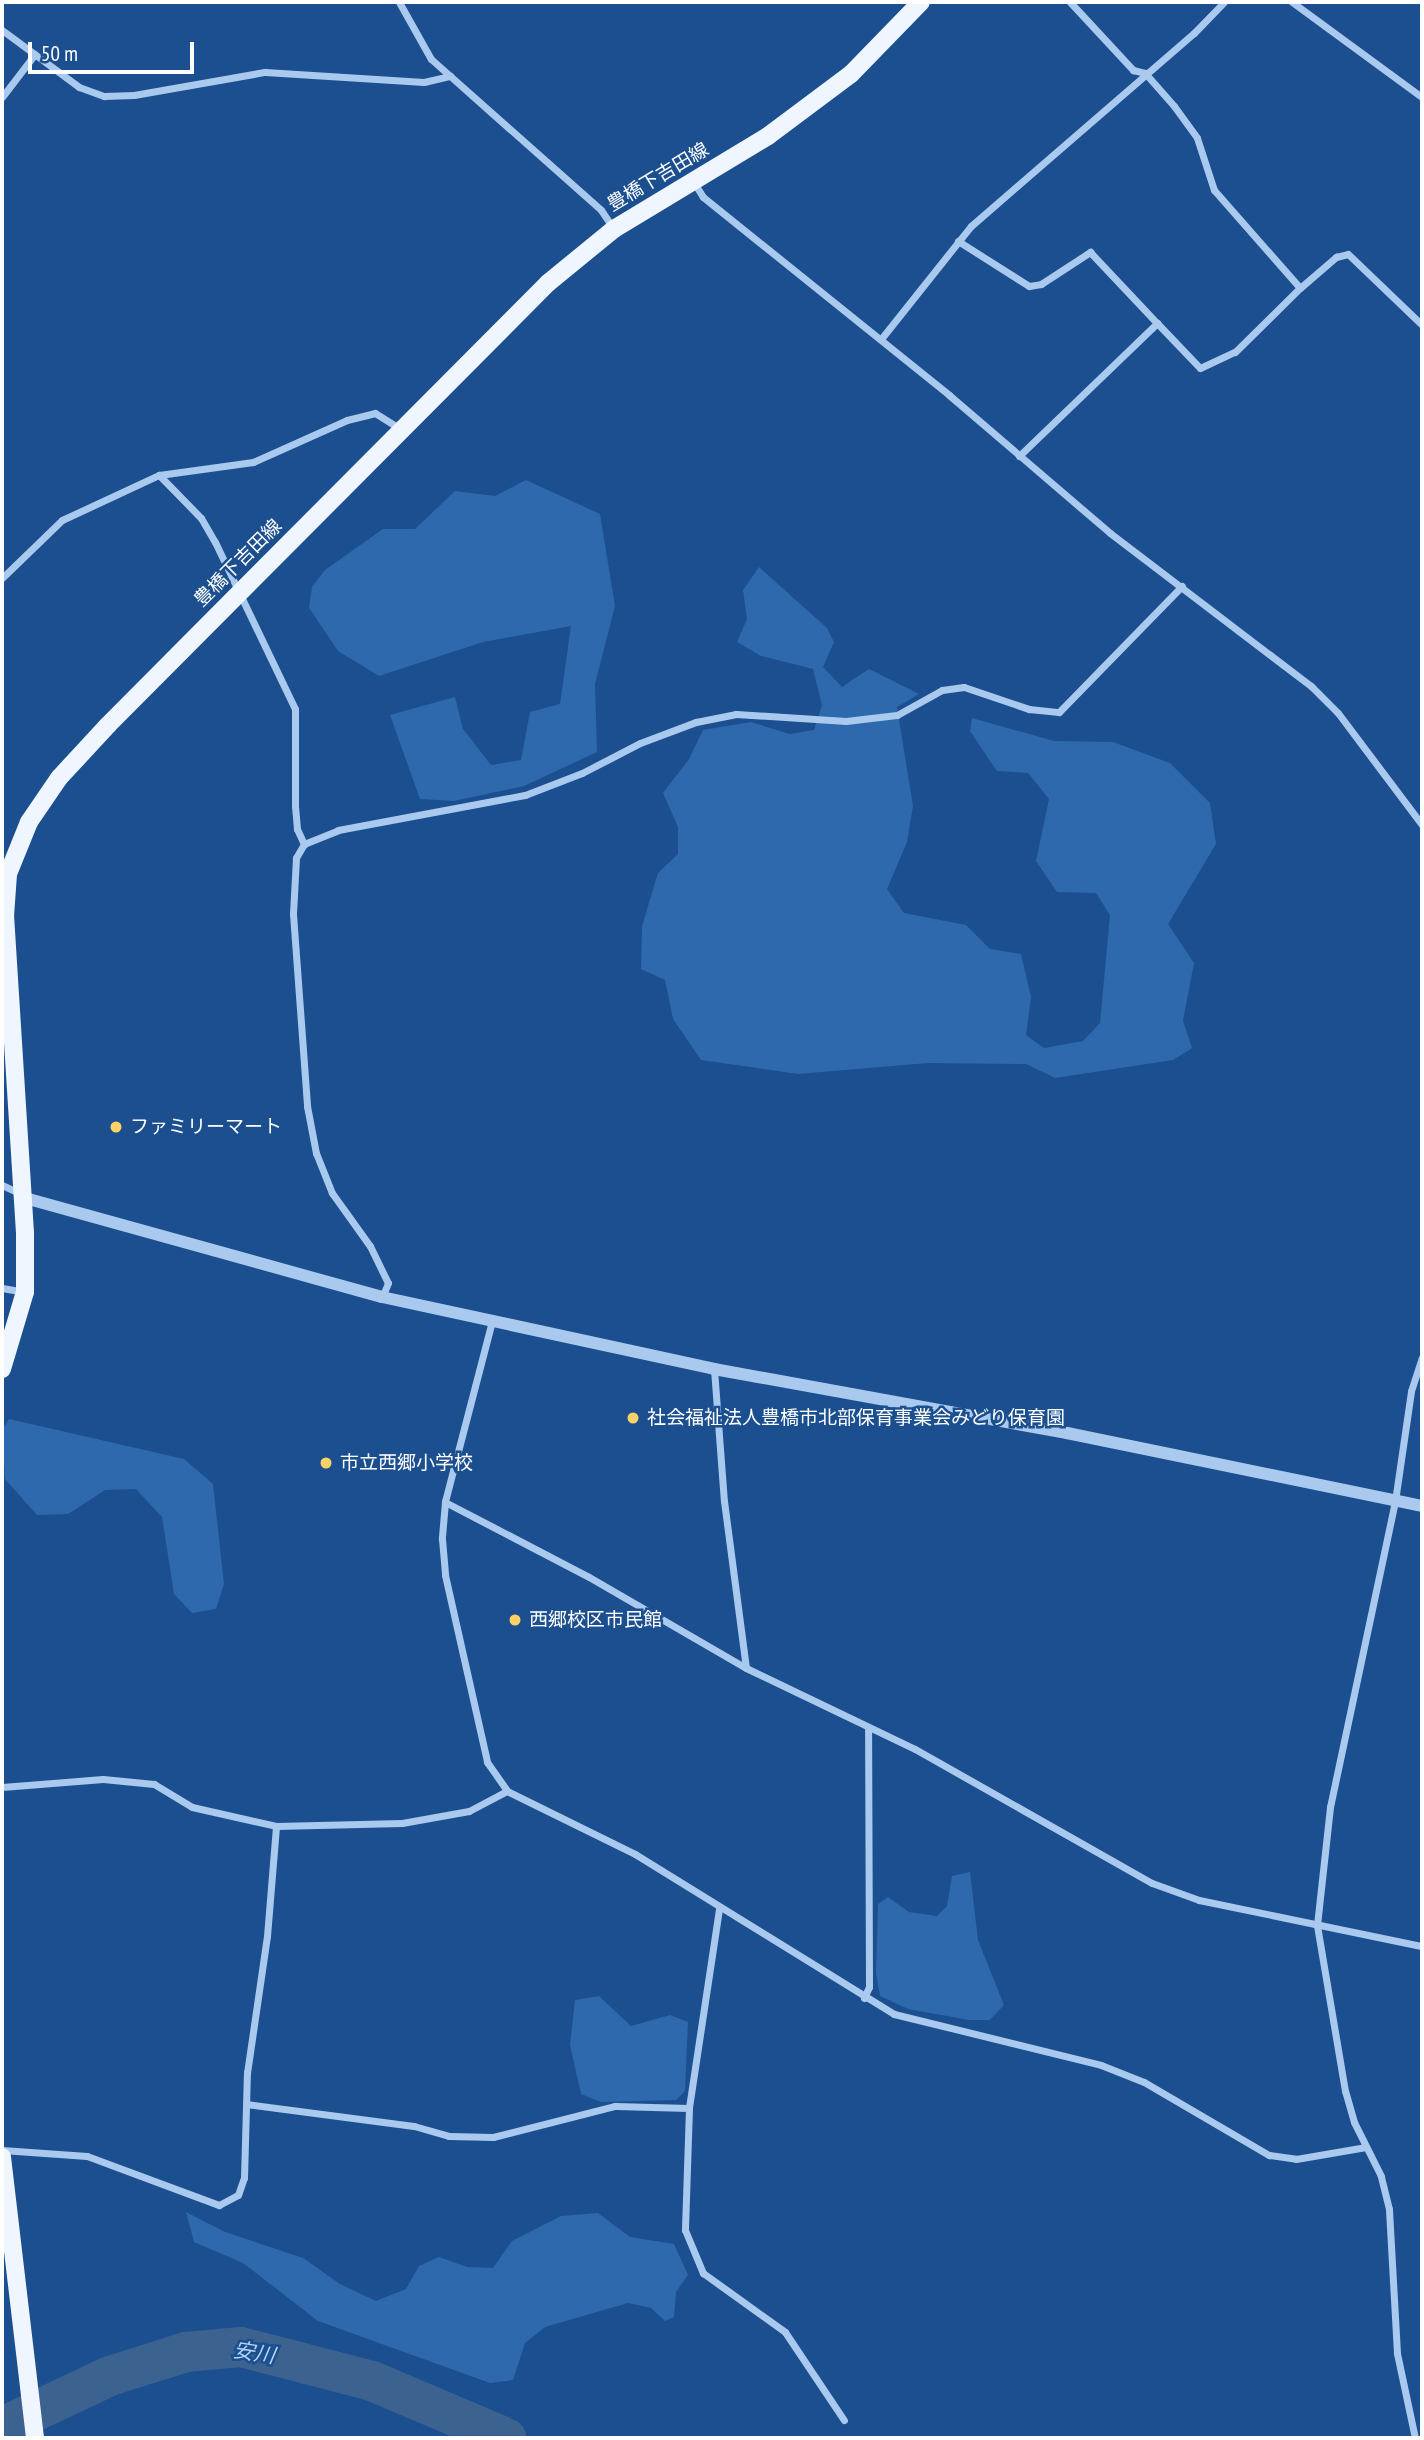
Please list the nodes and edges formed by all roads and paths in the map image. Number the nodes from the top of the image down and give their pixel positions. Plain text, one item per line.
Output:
1 (399, 2) edge
2 (921, 2) edge
3 (1070, 2) edge
4 (1224, 2) edge
5 (1292, 2) edge
6 (2, 30) edge
7 (35, 54) junction
8 (1146, 73) junction
9 (450, 76) junction
10 (2, 97) edge
11 (1422, 97) edge
12 (693, 180) junction
13 (614, 229) junction
14 (958, 241) junction
15 (1300, 288) junction
16 (1157, 323) junction
17 (1422, 325) edge
18 (881, 340) junction
19 (402, 429) junction
20 (1019, 456) junction
21 (159, 475) junction
22 (2, 578) edge
23 (1182, 586) junction
24 (239, 591) junction
25 (1422, 825) edge
26 (304, 844) junction
27 (5, 875) edge
28 (2, 1185) edge
29 (25, 1198) junction
30 (2, 1288) edge
31 (25, 1292) junction
32 (382, 1297) junction
33 (492, 1321) junction
34 (1422, 1358) edge
35 (2, 1369) edge
36 (715, 1369) junction
37 (1395, 1501) junction
38 (445, 1502) junction
39 (1422, 1506) edge
40 (746, 1668) junction
41 (867, 1730) junction
42 (2, 1787) edge
43 (507, 1791) junction
44 (276, 1826) junction
45 (719, 1909) junction
46 (1317, 1925) junction
47 (1422, 1946) edge
48 (864, 1997) junction
49 (246, 2104) junction
50 (689, 2108) junction
51 (1366, 2147) junction
52 (2, 2150) edge
53 (2, 2157) edge
54 (844, 2420) dead end
55 (35, 2438) edge
56 (1415, 2438) edge

1 - 9 street
2 - 12 main road, 豊橋下吉田線
3 - 8 street
4 - 8 street
5 - 11 street
6 - 7 street
7 - 9 street
7 - 10 street
8 - 14 street
8 - 15 street
9 - 13 street
12 - 13 main road, 豊橋下吉田線
12 - 18 street
13 - 19 main road, 豊橋下吉田線
14 - 16 street
14 - 18 street
15 - 16 street
15 - 17 street
16 - 20 street
18 - 20 street
19 - 21 street
19 - 24 main road, 豊橋下吉田線
20 - 23 street
21 - 22 street
21 - 24 street
23 - 25 street
23 - 26 street
24 - 26 street
24 - 27 main road, 豊橋下吉田線
26 - 32 street
27 - 29 main road, 豊橋下吉田線
28 - 29 street
29 - 31 main road, 豊橋下吉田線
29 - 32 street
30 - 31 street
31 - 35 main road, 豊橋下吉田線
32 - 33 street
33 - 36 street
33 - 38 street
34 - 37 street
36 - 37 street
36 - 40 street
37 - 39 street
37 - 46 street
38 - 40 street
38 - 43 street
40 - 41 street
41 - 46 street
41 - 48 street
42 - 44 street
43 - 44 street
43 - 45 street
44 - 49 street
45 - 48 street
45 - 50 street
46 - 47 street
46 - 51 street
48 - 51 street
49 - 50 street
49 - 52 street
50 - 54 street
51 - 56 street
53 - 55 main road

